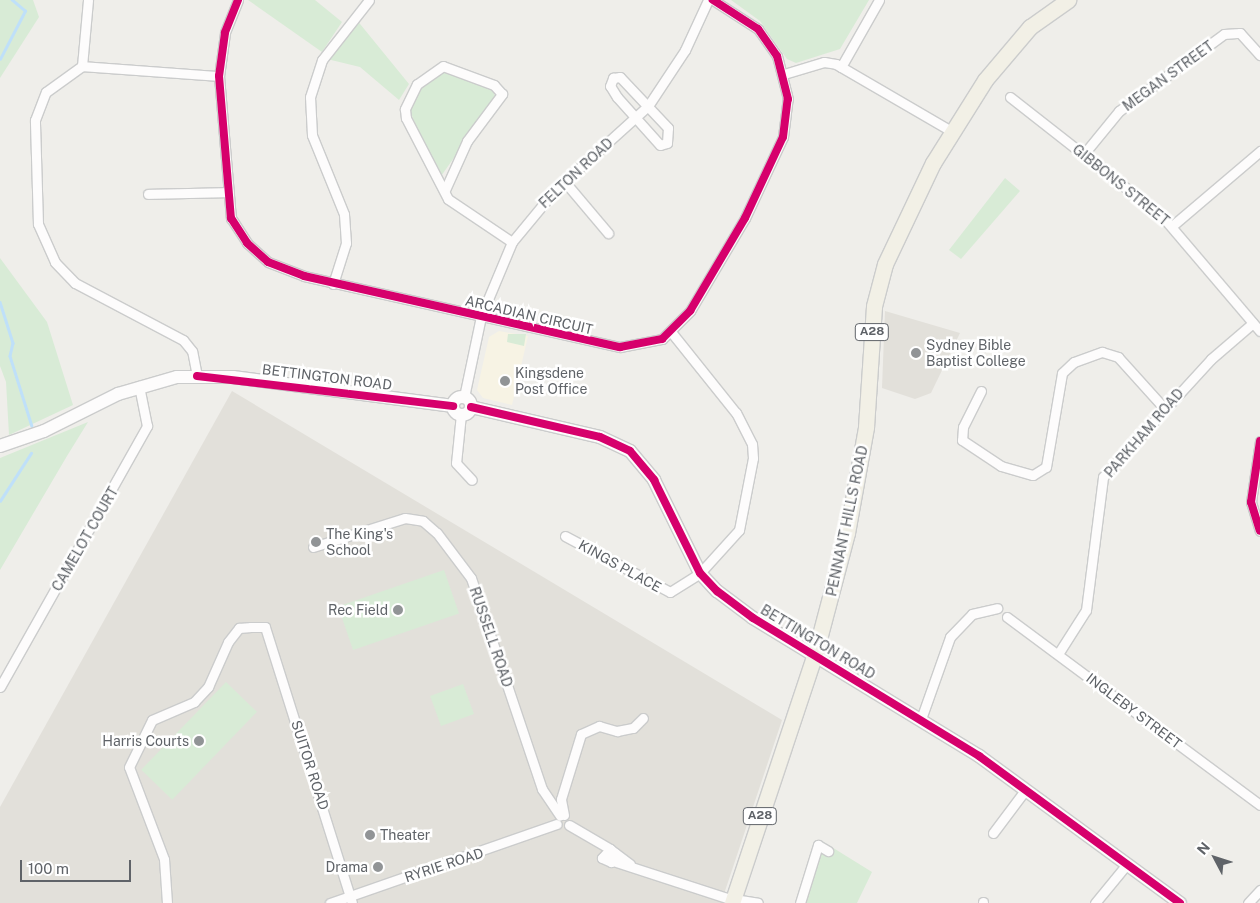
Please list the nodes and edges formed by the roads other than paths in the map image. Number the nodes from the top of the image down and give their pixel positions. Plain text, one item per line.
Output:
1 (88, 0) edge
2 (238, 0) edge
3 (369, 0) edge
4 (708, 0) edge
5 (713, 0) edge
6 (879, 0) edge
7 (1068, 0) edge
8 (1260, 55) edge
9 (82, 66) junction
10 (841, 66) junction
11 (784, 74) junction
12 (219, 76) junction
13 (1010, 97) dead end
14 (648, 106) junction
15 (633, 120) junction
16 (951, 131) junction
17 (1257, 154) edge
18 (1083, 155) junction
19 (1260, 164) edge
20 (565, 182) junction
21 (445, 190) junction
22 (229, 192) junction
23 (148, 194) dead end
24 (1172, 226) junction
25 (608, 233) dead end
26 (512, 242) junction
27 (333, 284) junction
28 (481, 316) junction
29 (1253, 323) junction
30 (1260, 331) edge
31 (672, 333) junction
32 (197, 376) junction
33 (139, 386) junction
34 (981, 391) dead end
35 (462, 406) junction
36 (1164, 409) junction
37 (1260, 441) edge
38 (0, 446) edge
39 (472, 480) dead end
40 (1260, 531) edge
41 (566, 536) dead end
42 (313, 547) dead end
43 (700, 573) junction
44 (997, 608) dead end
45 (1007, 617) dead end
46 (815, 654) junction
47 (1058, 654) junction
48 (0, 687) edge
49 (643, 718) dead end
50 (921, 719) junction
51 (1026, 789) junction
52 (1260, 804) edge
53 (560, 818) junction
54 (993, 833) dead end
55 (828, 851) dead end
56 (1127, 864) junction
57 (1260, 890) edge
58 (351, 900) edge
59 (742, 902) edge
60 (167, 903) edge
61 (330, 903) edge
62 (800, 903) edge
63 (1096, 903) edge
64 (1180, 903) edge
65 (1248, 903) edge

1 - 9 street
2 - 12 street, ARCADIAN CIRCUIT
3 - 27 street
4 - 14 street, FELTON ROAD
5 - 11 street
6 - 10 street
7 - 16 highway, PENNANT HILLS ROAD / A28
8 - 18 street, MEGAN STREET
9 - 12 street
9 - 32 street
10 - 11 street
10 - 16 street
11 - 31 street
12 - 22 street, ARCADIAN CIRCUIT
13 - 18 street, GIBBONS STREET
14 - 15 street, FELTON ROAD
14 - 15 street
14 - 15 street
15 - 20 street, FELTON ROAD
16 - 46 highway, PENNANT HILLS ROAD / A28
17 - 19 street
17 - 24 street
18 - 24 street, GIBBONS STREET
20 - 25 street
20 - 26 street, FELTON ROAD
21 - 21 street
21 - 26 street
22 - 23 street
22 - 27 street, ARCADIAN CIRCUIT
24 - 29 street, GIBBONS STREET
26 - 28 street, FELTON ROAD
27 - 28 street, ARCADIAN CIRCUIT
28 - 31 street, ARCADIAN CIRCUIT
28 - 35 street, FELTON ROAD
29 - 30 street, GIBBONS STREET
29 - 36 street, PARKHAM ROAD
31 - 43 street, KINGS PLACE
32 - 33 main road, BETTINGTON ROAD
32 - 35 main road, BETTINGTON ROAD
33 - 38 main road, BETTINGTON ROAD
33 - 48 street, CAMELOT COURT
34 - 36 street
35 - 39 street, FELTON ROAD
35 - 43 main road, BETTINGTON ROAD
36 - 47 street, PARKHAM ROAD
37 - 40 street
41 - 43 street, KINGS PLACE
42 - 53 street, RUSSELL ROAD
43 - 46 main road, BETTINGTON ROAD
44 - 50 street
45 - 47 street, INGLEBY STREET
46 - 50 main road, BETTINGTON ROAD
46 - 59 highway, PENNANT HILLS ROAD / A28
47 - 52 street, INGLEBY STREET
49 - 53 street
50 - 51 main road, BETTINGTON ROAD
51 - 54 street
51 - 56 main road, BETTINGTON ROAD
53 - 58 street, RYRIE ROAD
53 - 59 street
55 - 62 street
56 - 63 street
56 - 64 main road, BETTINGTON ROAD
57 - 65 street
58 - 60 street, SUITOR ROAD
58 - 61 street, RYRIE ROAD

